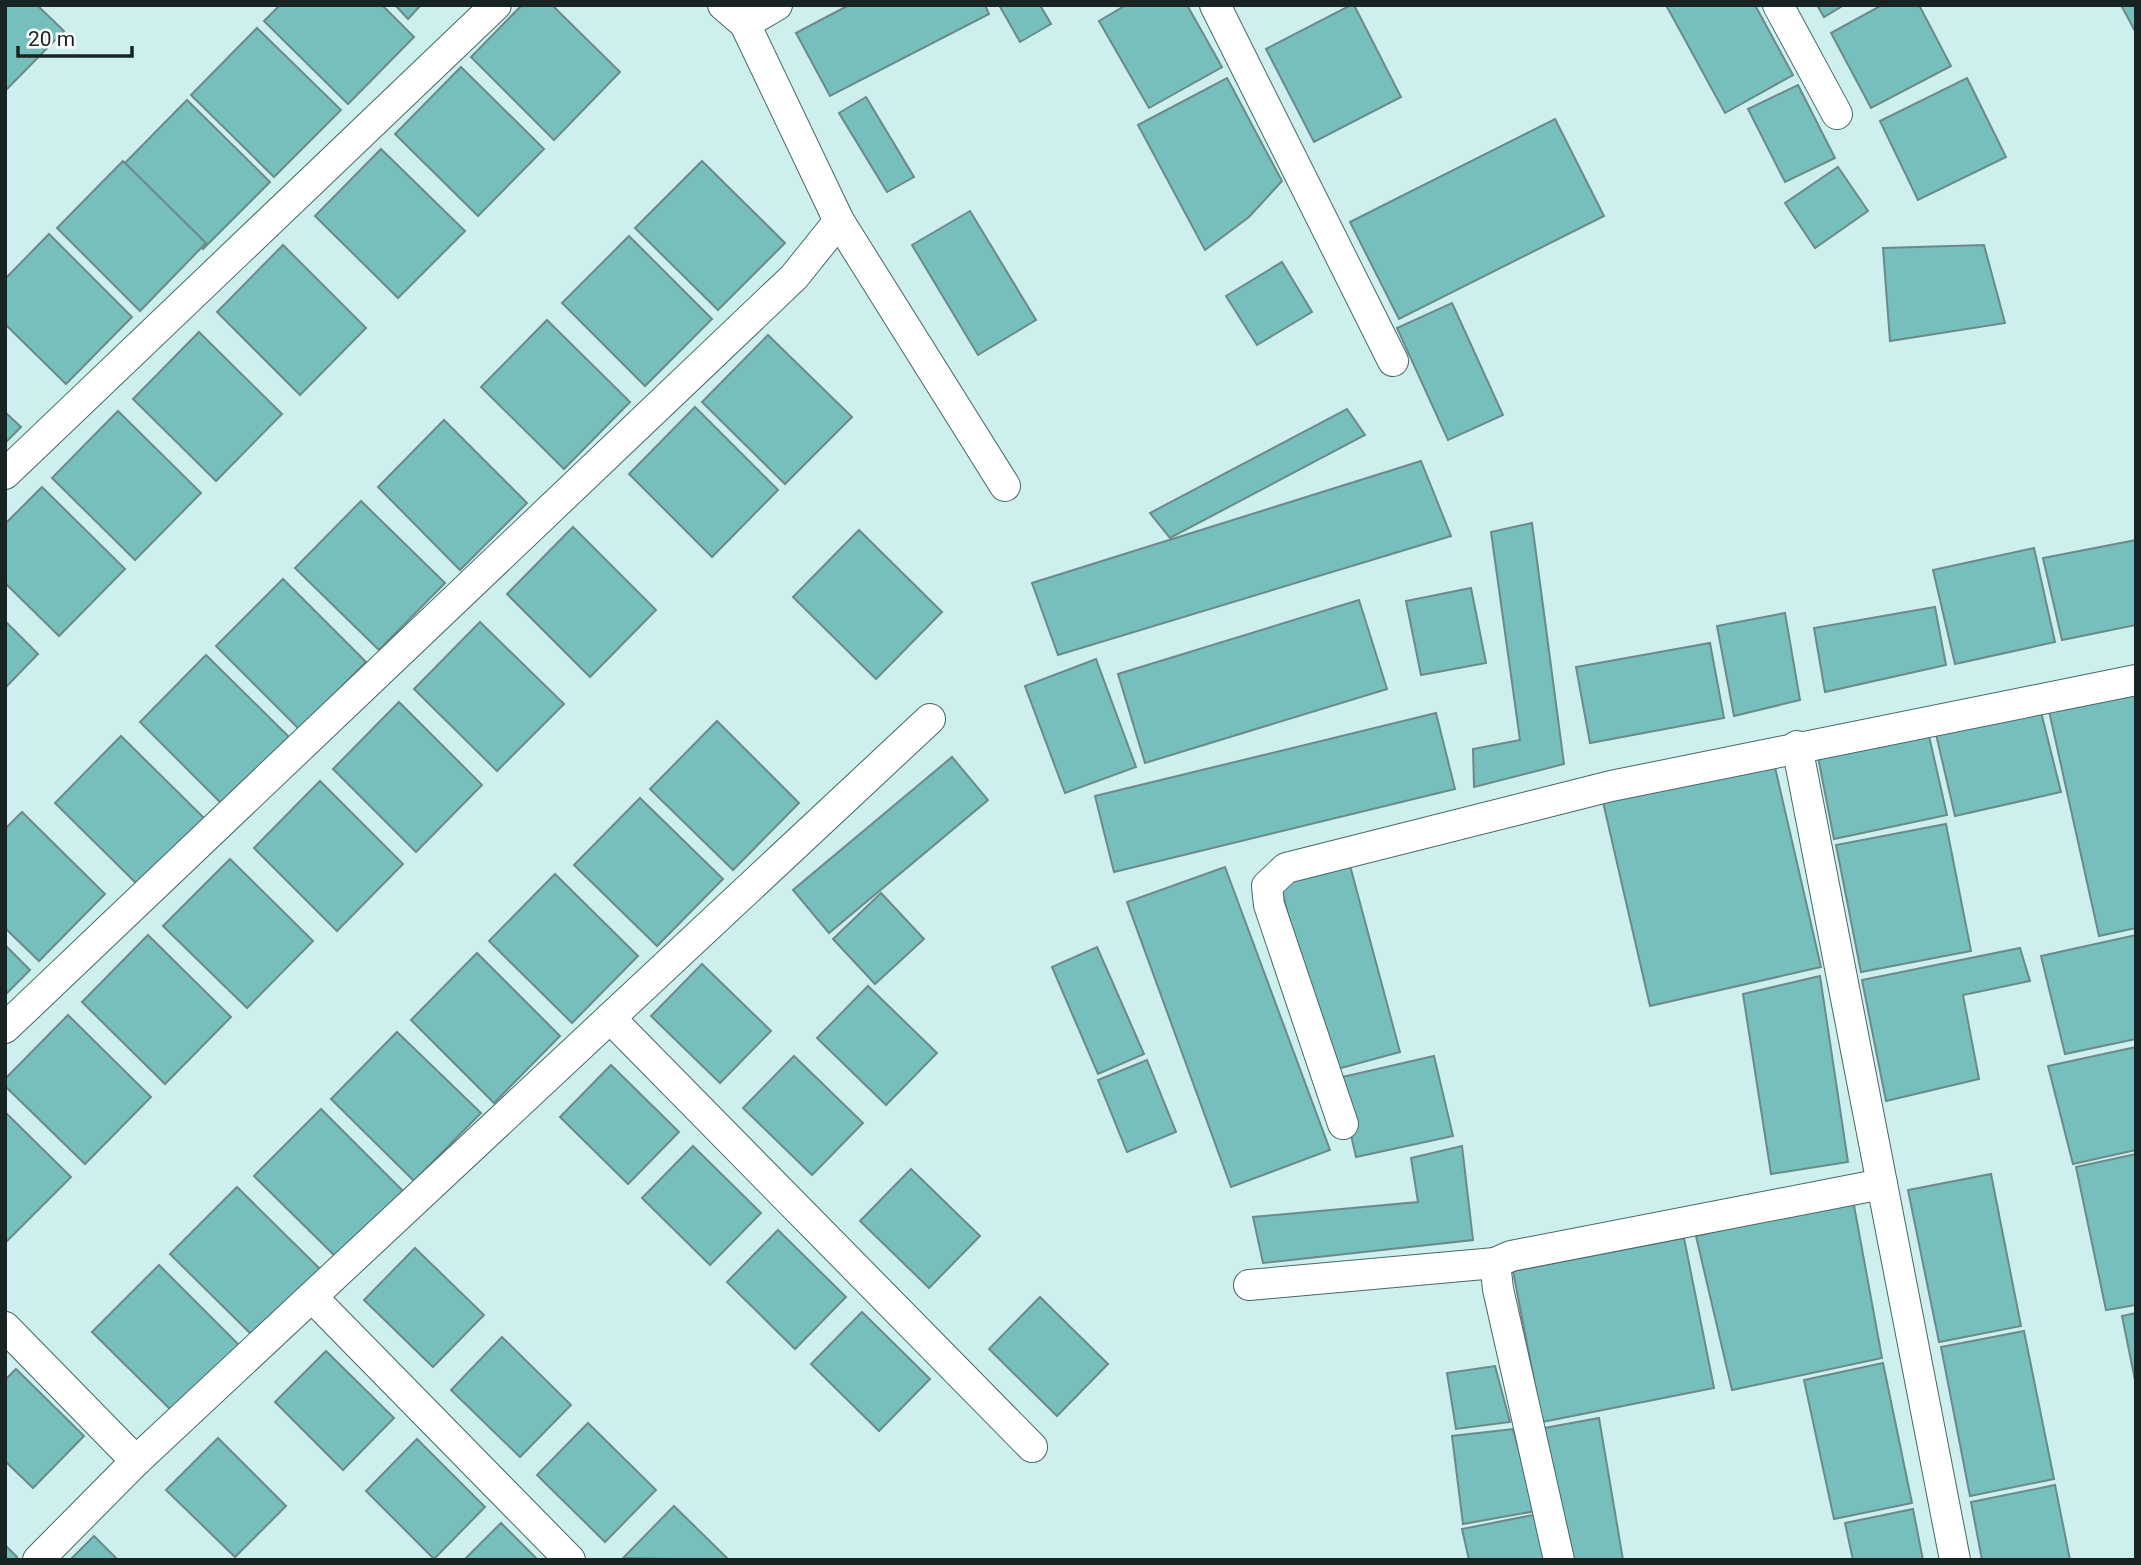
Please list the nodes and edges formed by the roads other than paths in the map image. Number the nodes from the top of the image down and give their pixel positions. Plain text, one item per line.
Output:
1 (496, 5) edge
2 (777, 5) edge
3 (1215, 5) edge
4 (1778, 5) edge
5 (734, 14) edge
6 (1837, 114) dead end
7 (839, 221) junction
8 (1393, 361) dead end
9 (5, 474) edge
10 (1005, 486) dead end
11 (2136, 680) edge
12 (930, 719) dead end
13 (1797, 746) junction
14 (610, 1018) junction
15 (5, 1028) edge
16 (1343, 1124) dead end
17 (1882, 1184) junction
18 (1495, 1264) junction
19 (1249, 1285) dead end
20 (312, 1297) junction
21 (5, 1327) edge
22 (1031, 1447) dead end
23 (136, 1461) junction
24 (38, 1560) edge
25 (570, 1560) edge
26 (1559, 1560) edge
27 (1955, 1560) edge

1 - 9 street
2 - 5 street
3 - 8 street
4 - 6 street
5 - 7 street
7 - 10 street
7 - 15 street
11 - 13 street
12 - 14 street
13 - 16 street
13 - 17 street
14 - 20 street
14 - 22 street
17 - 18 street
17 - 27 street
18 - 19 street
18 - 26 street
20 - 23 street
20 - 25 street
21 - 23 street
23 - 24 street

